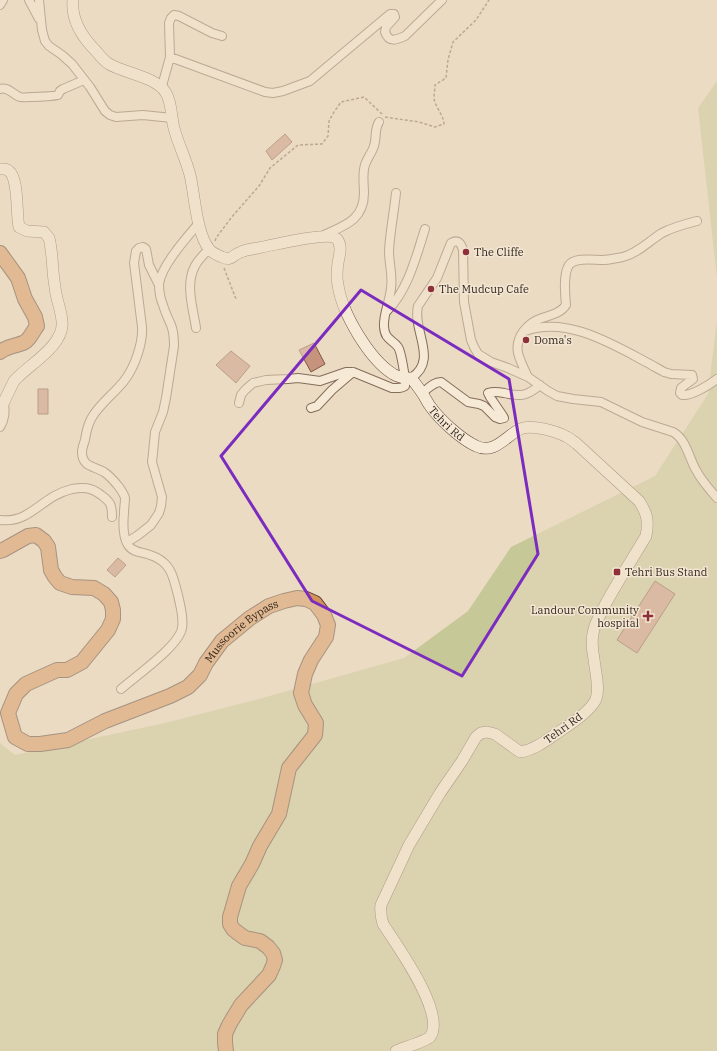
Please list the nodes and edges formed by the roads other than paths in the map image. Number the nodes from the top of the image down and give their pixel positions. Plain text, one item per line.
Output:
1 (3, 0) edge
2 (28, 0) edge
3 (39, 0) edge
4 (72, 0) edge
5 (442, 0) edge
6 (0, 5) edge
7 (41, 21) junction
8 (222, 36) dead end
9 (170, 57) junction
10 (84, 80) junction
11 (162, 86) junction
12 (0, 89) edge
13 (172, 118) junction
14 (379, 122) dead end
15 (0, 169) edge
16 (396, 193) dead end
17 (697, 221) dead end
18 (199, 222) junction
19 (424, 229) dead end
20 (319, 237) junction
21 (211, 251) junction
22 (0, 253) edge
23 (159, 285) junction
24 (387, 311) junction
25 (196, 328) dead end
26 (523, 332) junction
27 (0, 352) edge
28 (353, 372) junction
29 (528, 377) junction
30 (408, 378) junction
31 (717, 379) edge
32 (540, 385) junction
33 (422, 393) junction
34 (239, 403) dead end
35 (2, 406) edge
36 (311, 408) dead end
37 (0, 427) edge
38 (717, 498) edge
39 (112, 518) dead end
40 (0, 520) edge
41 (127, 542) junction
42 (0, 551) edge
43 (121, 689) dead end
44 (226, 1051) edge
45 (396, 1051) edge

1 - 6 street
2 - 7 street
3 - 7 street
4 - 11 street
5 - 9 street
7 - 10 street
8 - 9 street
9 - 11 street
10 - 12 street
10 - 13 street
11 - 13 street
13 - 18 street
14 - 20 street
15 - 35 street
16 - 24 street
17 - 26 street
18 - 21 street
18 - 23 street
19 - 24 street
20 - 21 street
20 - 30 street
21 - 25 street
22 - 27 highway
23 - 41 street
23 - 41 street
24 - 30 street
26 - 29 street
26 - 31 street
28 - 30 street
28 - 34 street
28 - 36 street
29 - 30 street
29 - 32 street
30 - 33 street, Tehri Rd
32 - 33 street
32 - 38 street
33 - 45 street, Tehri Rd
35 - 37 street
39 - 40 street
41 - 43 street
42 - 44 highway, Mussoorie Bypass

